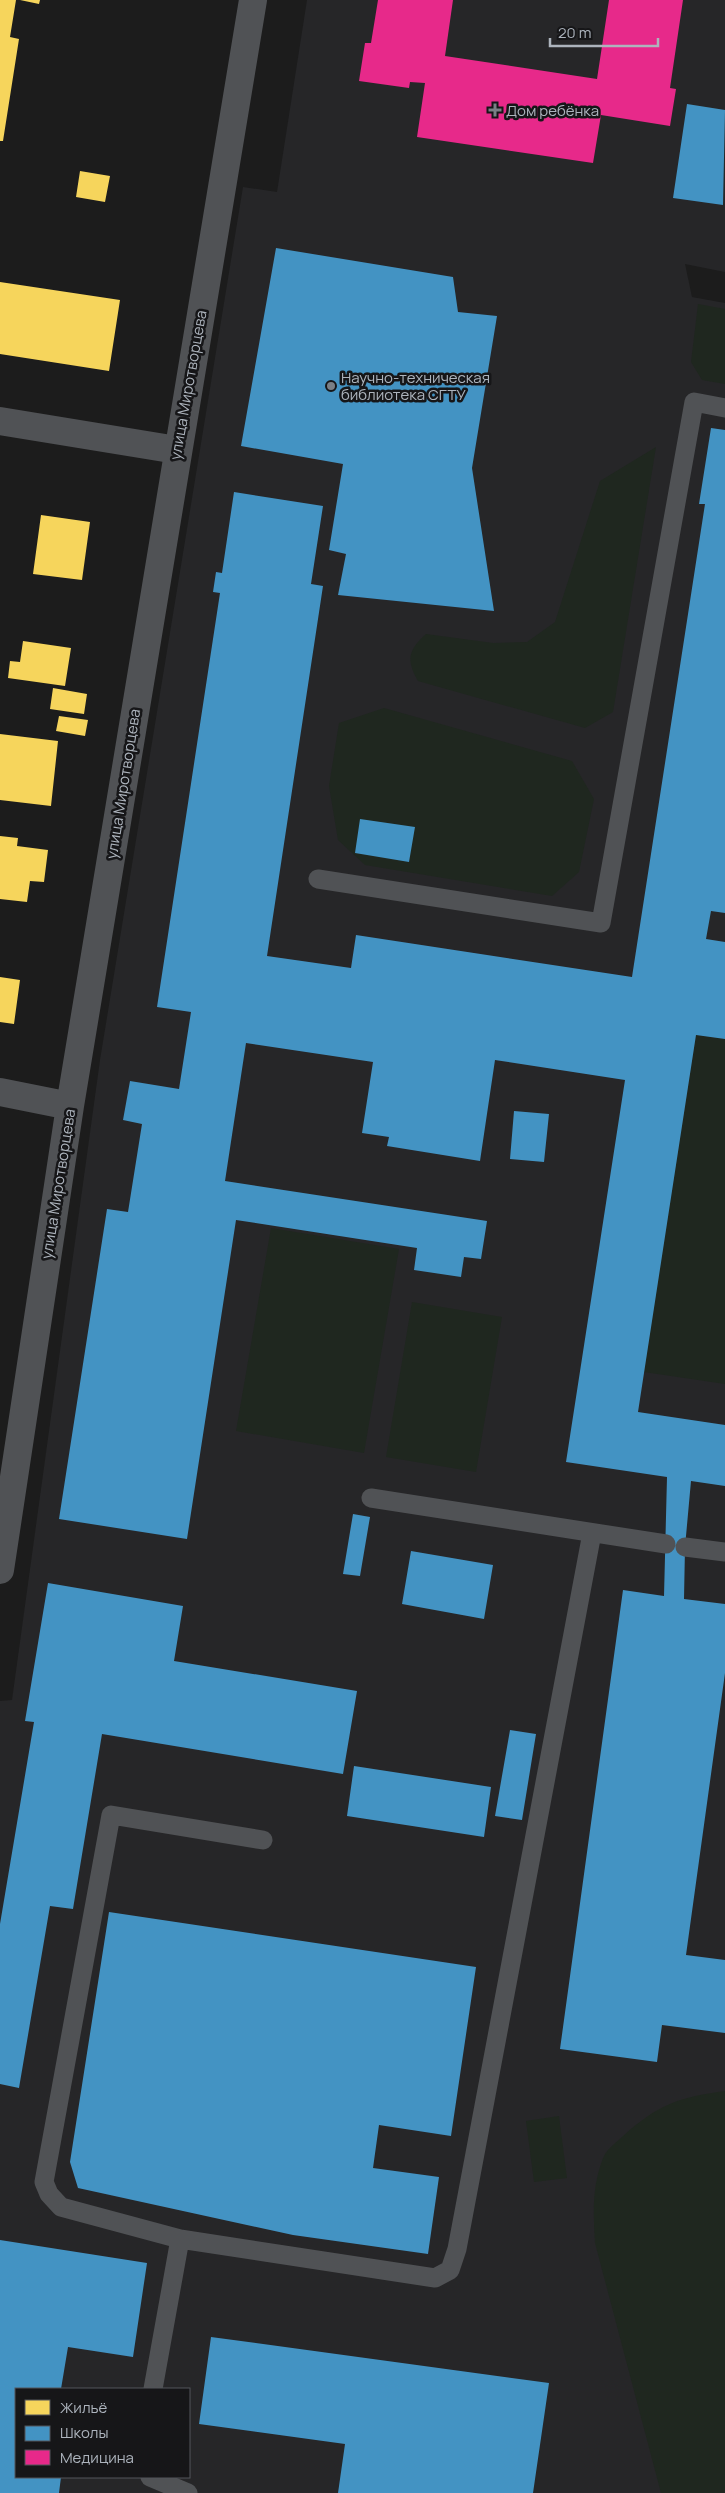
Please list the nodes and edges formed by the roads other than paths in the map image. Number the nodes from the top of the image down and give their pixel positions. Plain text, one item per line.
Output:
1 (253, 0) edge
2 (725, 408) edge
3 (0, 421) edge
4 (177, 450) junction
5 (318, 879) dead end
6 (0, 1092) edge
7 (70, 1106) junction
8 (370, 1498) dead end
9 (592, 1533) junction
10 (666, 1544) dead end
11 (685, 1547) dead end
12 (725, 1552) edge
13 (0, 1570) edge
14 (263, 1840) dead end
15 (180, 2239) junction
16 (153, 2388) edge
17 (152, 2478) edge
18 (188, 2493) edge

1 - 4 street, улица Миротворцева
2 - 5 lane
3 - 4 street
4 - 7 street, улица Миротворцева
6 - 7 street
7 - 13 street, улица Миротворцева
8 - 9 lane
9 - 10 lane
9 - 15 lane
11 - 12 lane
14 - 15 lane
15 - 16 lane
17 - 18 lane

